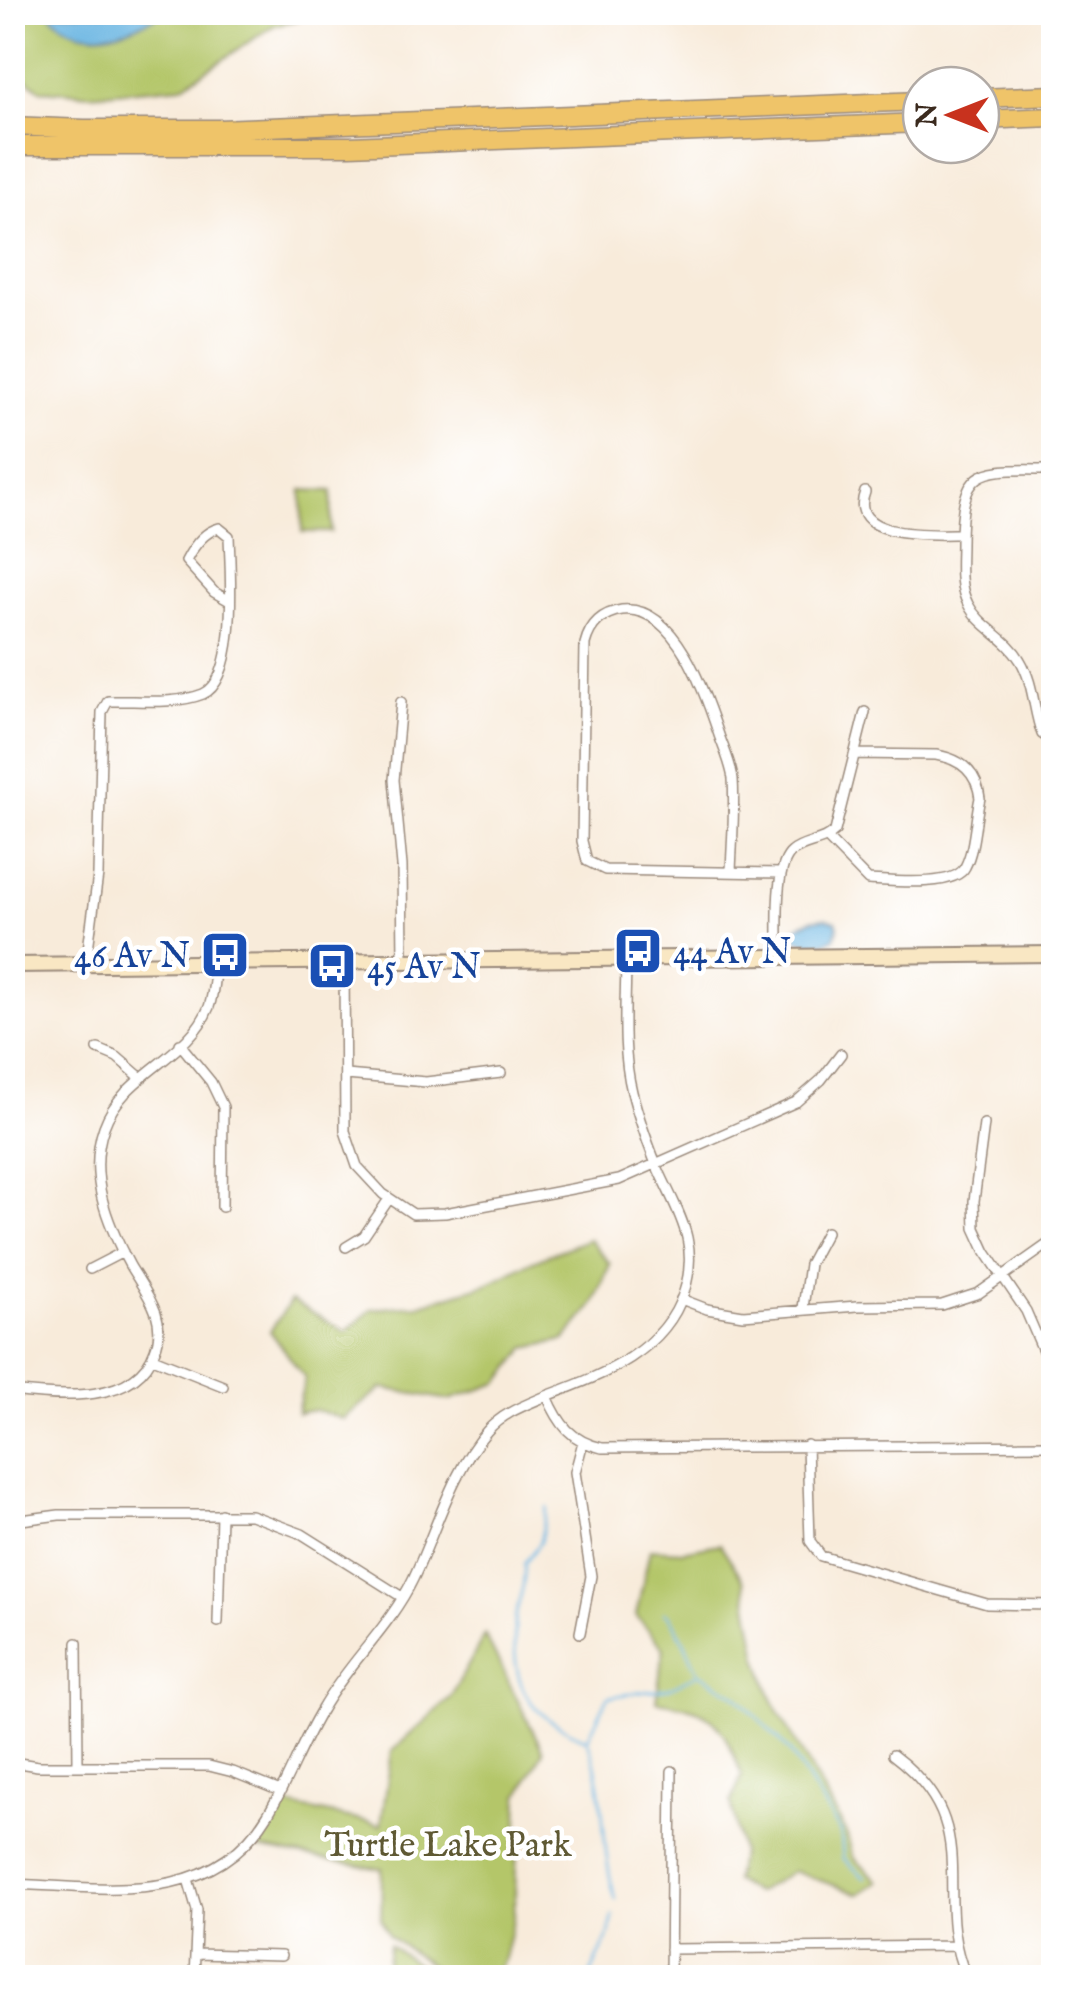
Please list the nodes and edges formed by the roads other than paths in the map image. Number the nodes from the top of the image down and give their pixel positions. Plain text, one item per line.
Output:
1 (1054, 95) edge
2 (1001, 97) edge
3 (901, 102) edge
4 (1054, 118) edge
5 (1001, 119) edge
6 (1015, 119) junction
7 (901, 124) edge
8 (12, 126) edge
9 (1054, 126) edge
10 (12, 146) edge
11 (1054, 470) edge
12 (866, 492) dead end
13 (960, 534) junction
14 (228, 600) junction
15 (401, 702) dead end
16 (865, 712) dead end
17 (1054, 742) edge
18 (855, 754) junction
19 (828, 838) junction
20 (732, 872) junction
21 (781, 873) junction
22 (1054, 954) edge
23 (778, 956) junction
24 (626, 957) junction
25 (404, 959) junction
26 (344, 960) junction
27 (216, 962) junction
28 (86, 964) junction
29 (12, 965) edge
30 (180, 1044) junction
31 (98, 1050) dead end
32 (841, 1054) dead end
33 (501, 1073) dead end
34 (346, 1075) junction
35 (140, 1077) junction
36 (984, 1124) dead end
37 (657, 1164) junction
38 (389, 1199) junction
39 (222, 1206) dead end
40 (826, 1232) dead end
41 (1054, 1240) edge
42 (346, 1247) dead end
43 (123, 1252) junction
44 (90, 1269) dead end
45 (1003, 1276) junction
46 (681, 1299) junction
47 (804, 1308) junction
48 (153, 1358) junction
49 (1054, 1376) edge
50 (223, 1386) dead end
51 (12, 1391) edge
52 (547, 1396) junction
53 (583, 1442) junction
54 (807, 1445) junction
55 (1054, 1445) edge
56 (221, 1514) junction
57 (12, 1524) edge
58 (402, 1597) junction
59 (1054, 1605) edge
60 (218, 1622) dead end
61 (580, 1633) dead end
62 (77, 1643) dead end
63 (893, 1754) dead end
64 (12, 1762) edge
65 (78, 1766) junction
66 (672, 1770) dead end
67 (280, 1792) junction
68 (188, 1879) junction
69 (12, 1884) edge
70 (956, 1946) junction
71 (670, 1948) junction
72 (196, 1954) junction
73 (282, 1956) dead end
74 (194, 1978) edge
75 (670, 1978) edge
76 (968, 1978) edge

1 - 2 highway
3 - 8 highway
4 - 6 highway
5 - 6 highway
6 - 9 highway
7 - 10 highway
11 - 13 street
12 - 13 street
13 - 17 street
14 - 14 street
14 - 28 street
15 - 25 street
16 - 18 street
18 - 19 street
18 - 19 street
19 - 21 street
20 - 20 street
20 - 21 street
21 - 23 street
22 - 23 street
23 - 24 street
24 - 25 street
24 - 37 street
25 - 26 street
26 - 27 street
26 - 34 street
27 - 28 street
27 - 30 street
28 - 29 street
30 - 35 street
30 - 39 street
31 - 35 street
32 - 37 street
33 - 34 street
34 - 38 street
35 - 43 street
36 - 45 street
37 - 38 street
37 - 46 street
38 - 42 street
40 - 47 street
41 - 45 street
43 - 44 street
43 - 48 street
45 - 47 street
45 - 49 street
46 - 47 street
46 - 52 street
48 - 50 street
48 - 51 street
52 - 53 street
52 - 58 street
53 - 54 street
53 - 61 street
54 - 55 street
54 - 59 street
56 - 57 street
56 - 58 street
56 - 60 street
58 - 67 street
62 - 65 street
63 - 70 street
64 - 65 street
65 - 67 street
66 - 71 street
67 - 68 street
68 - 69 street
68 - 72 street
70 - 71 street
70 - 76 street
71 - 75 street
72 - 73 street
72 - 74 street

